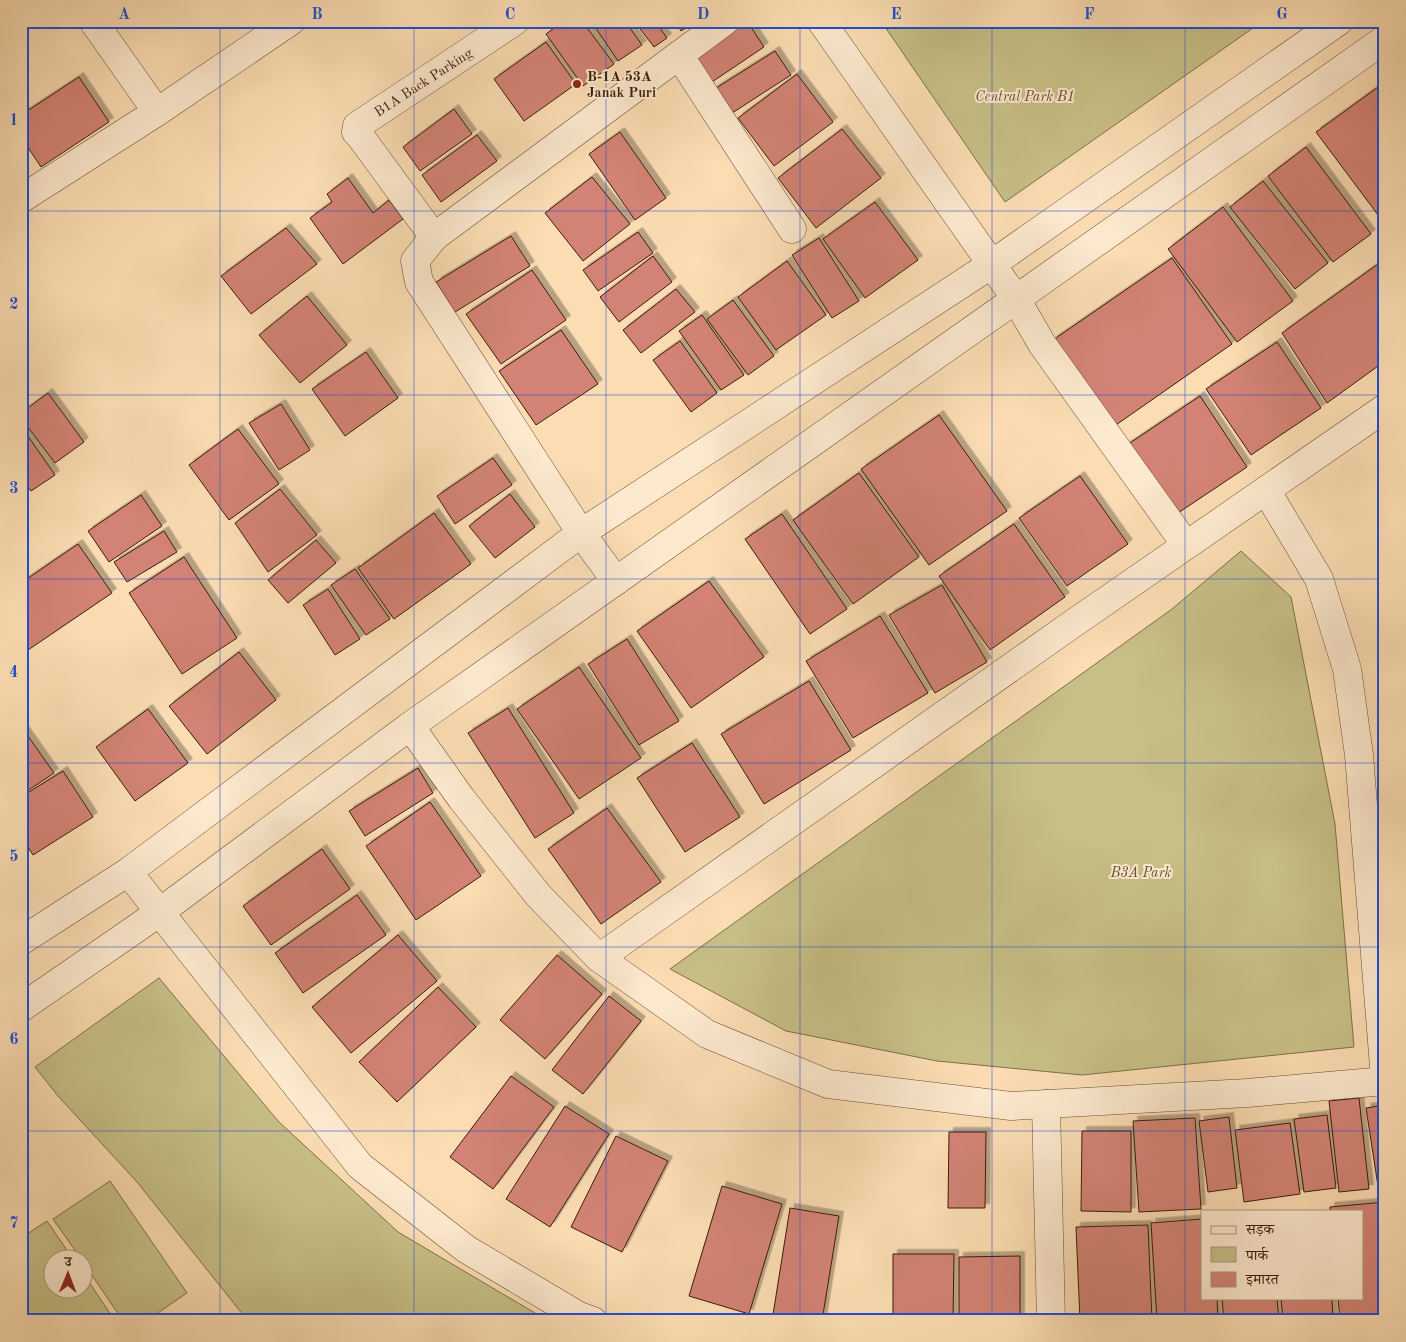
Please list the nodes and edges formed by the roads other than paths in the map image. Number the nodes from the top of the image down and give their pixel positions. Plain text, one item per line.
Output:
1 (93, 21) edge
2 (291, 21) edge
3 (515, 21) edge
4 (725, 21) edge
5 (821, 21) edge
6 (1339, 21) edge
7 (1382, 33) edge
8 (679, 55) junction
9 (158, 112) junction
10 (21, 199) edge
11 (792, 229) dead end
12 (434, 237) junction
13 (992, 264) junction
14 (1016, 298) junction
15 (1385, 408) edge
16 (1266, 490) junction
17 (581, 533) junction
18 (1186, 545) junction
19 (616, 580) junction
20 (410, 726) junction
21 (128, 872) junction
22 (160, 912) junction
23 (24, 933) edge
24 (599, 958) junction
25 (21, 1008) edge
26 (1385, 1080) edge
27 (1046, 1104) junction
28 (593, 1321) edge
29 (1051, 1321) edge

1 - 9 street
2 - 9 street
3 - 12 street, B1A Back Parking
4 - 8 street
5 - 13 street
6 - 13 street
7 - 14 street
8 - 11 street
8 - 12 street
9 - 10 street
12 - 17 street
13 - 14 street
13 - 17 street
14 - 18 street
14 - 19 street
15 - 16 street
16 - 18 street
16 - 26 street
17 - 19 street
17 - 21 street
18 - 24 street
19 - 20 street
20 - 22 street
20 - 24 street
21 - 22 street
21 - 23 street
22 - 25 street
22 - 28 street
24 - 27 street
26 - 27 street
27 - 29 street

